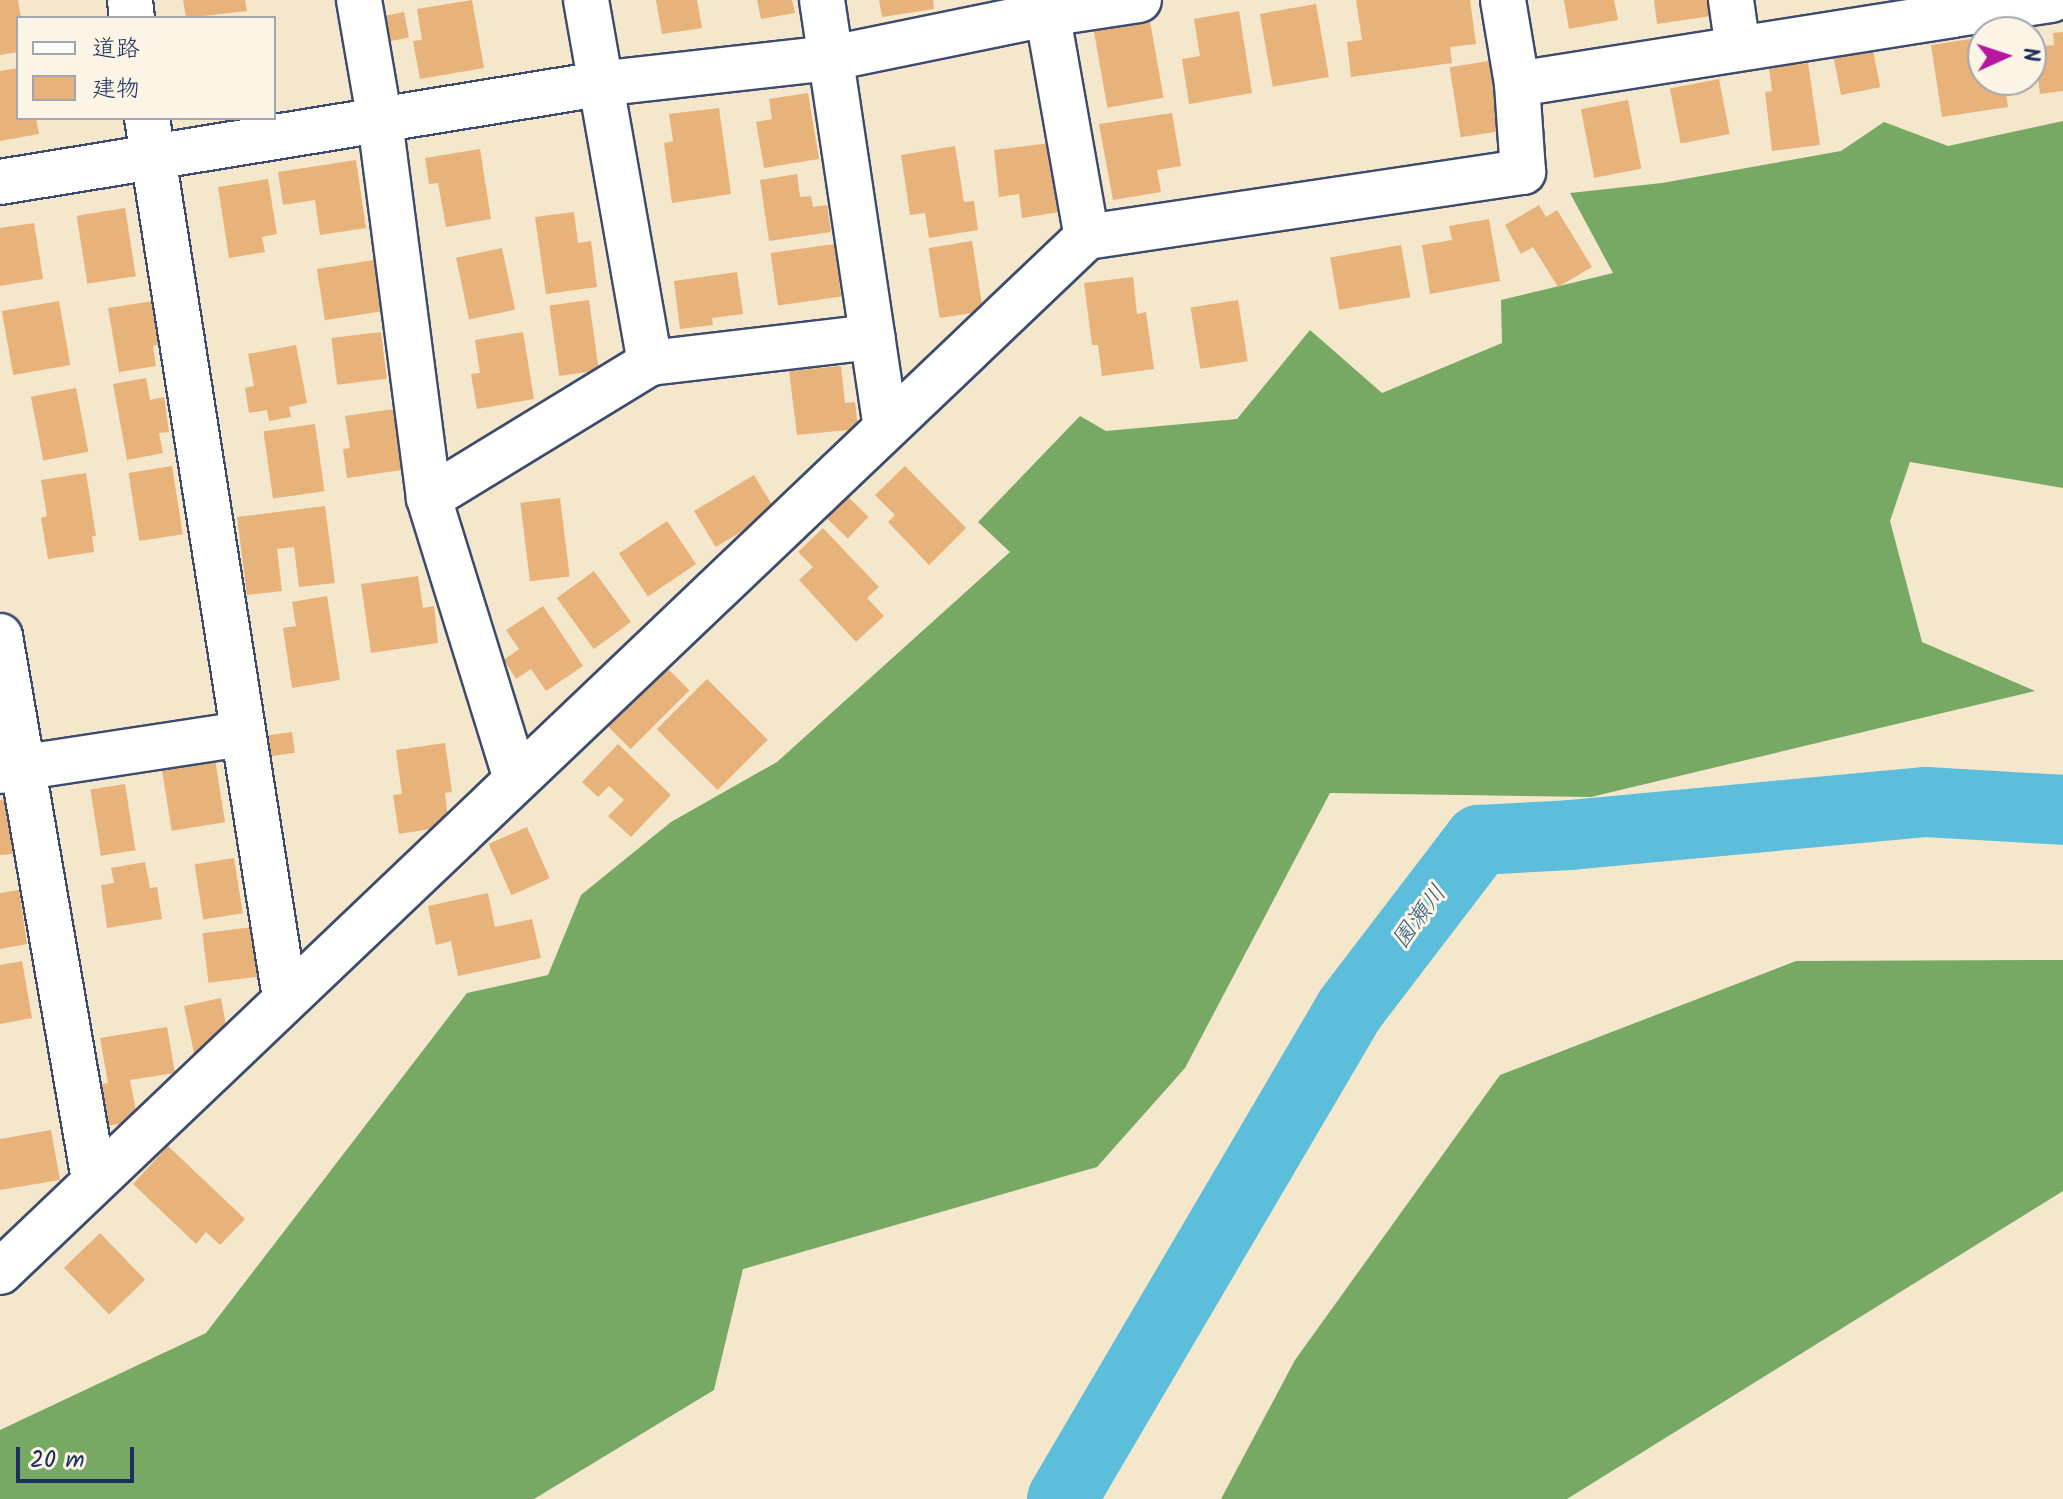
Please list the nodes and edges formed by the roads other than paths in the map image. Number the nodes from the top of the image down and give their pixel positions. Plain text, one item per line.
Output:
1 (359, 0) edge
2 (586, 0) edge
3 (822, 0) edge
4 (1139, 0) edge
5 (1503, 0) edge
6 (1731, 0) edge
7 (2051, 0) edge
8 (1046, 7) edge
9 (1951, 7) edge
10 (1738, 49) junction
11 (832, 58) junction
12 (599, 84) junction
13 (1517, 84) junction
14 (380, 121) junction
15 (150, 138) edge
16 (0, 182) edge
17 (1087, 237) junction
18 (872, 337) junction
19 (650, 363) junction
20 (886, 427) junction
21 (429, 498) junction
22 (0, 636) edge
23 (243, 734) junction
24 (10, 770) edge
25 (516, 779) junction
26 (285, 998) junction
27 (94, 1180) junction
28 (0, 1272) edge

1 - 14 street
2 - 12 street
3 - 11 street
4 - 8 street
5 - 13 street
6 - 10 street
7 - 9 street
8 - 11 street
8 - 17 street
9 - 10 street
10 - 13 street
11 - 12 street
11 - 18 street
12 - 14 street
12 - 19 street
13 - 17 street
14 - 15 street
14 - 21 street
15 - 16 street
15 - 23 street
17 - 20 street
18 - 19 street
18 - 20 street
19 - 21 street
20 - 25 street
21 - 25 street
22 - 24 street
23 - 24 street
23 - 26 street
24 - 27 street
25 - 26 street
26 - 27 street
27 - 28 street

